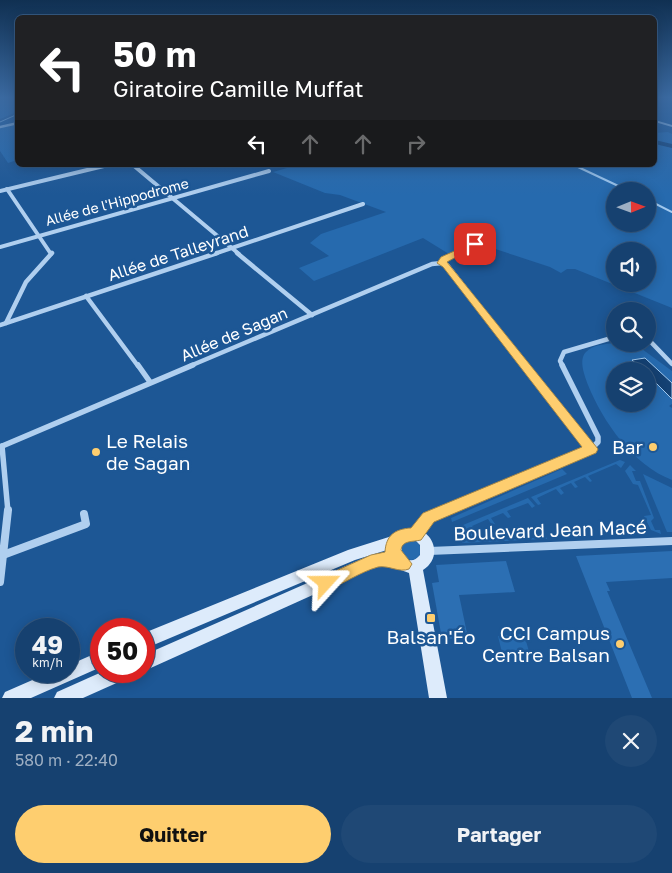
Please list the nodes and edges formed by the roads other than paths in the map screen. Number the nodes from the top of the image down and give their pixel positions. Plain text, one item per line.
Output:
1 (100, 167) edge
2 (135, 167) edge
3 (269, 172) dead end
4 (7, 189) junction
5 (0, 191) edge
6 (173, 199) junction
7 (363, 204) dead end
8 (40, 236) junction
9 (475, 244) dead end
10 (0, 247) edge
11 (233, 248) junction
12 (442, 263) junction
13 (86, 296) junction
14 (312, 315) junction
15 (6, 323) junction
16 (0, 325) edge
17 (606, 340) edge
18 (656, 347) edge
19 (672, 364) edge
20 (150, 382) junction
21 (1, 447) edge
22 (591, 449) junction
23 (84, 514) dead end
24 (4, 521) edge
25 (415, 535) junction
26 (672, 541) edge
27 (394, 542) junction
28 (429, 551) junction
29 (3, 555) junction
30 (409, 565) junction
31 (0, 582) edge
32 (155, 636) edge
33 (155, 658) edge
34 (90, 664) edge
35 (97, 683) edge
36 (11, 698) edge
37 (63, 698) edge
38 (438, 698) edge

1 - 4 street
2 - 6 street
3 - 6 street, Allée de l'Hippodrome
4 - 5 street
4 - 8 street
6 - 8 street, Allée de l'Hippodrome
6 - 11 street
7 - 11 street, Allée de Talleyrand
8 - 10 street, Allée de l'Hippodrome
8 - 15 street
9 - 12 street, Allée de Sagan
11 - 13 street, Allée de Talleyrand
11 - 14 street
12 - 14 street, Allée de Sagan
12 - 22 street
13 - 15 street, Allée de Talleyrand
13 - 20 street
14 - 20 street, Allée de Sagan
15 - 16 street, Allée de Talleyrand
17 - 22 street
18 - 19 street
20 - 21 street, Allée de Sagan
21 - 24 street
22 - 25 street
23 - 29 street
24 - 29 street
25 - 27 main road
25 - 28 main road
26 - 28 street, Boulevard Jean Macé
27 - 30 main road
27 - 32 main road
28 - 30 main road
29 - 31 street
30 - 33 main road
30 - 38 main road
34 - 36 main road
35 - 37 main road

